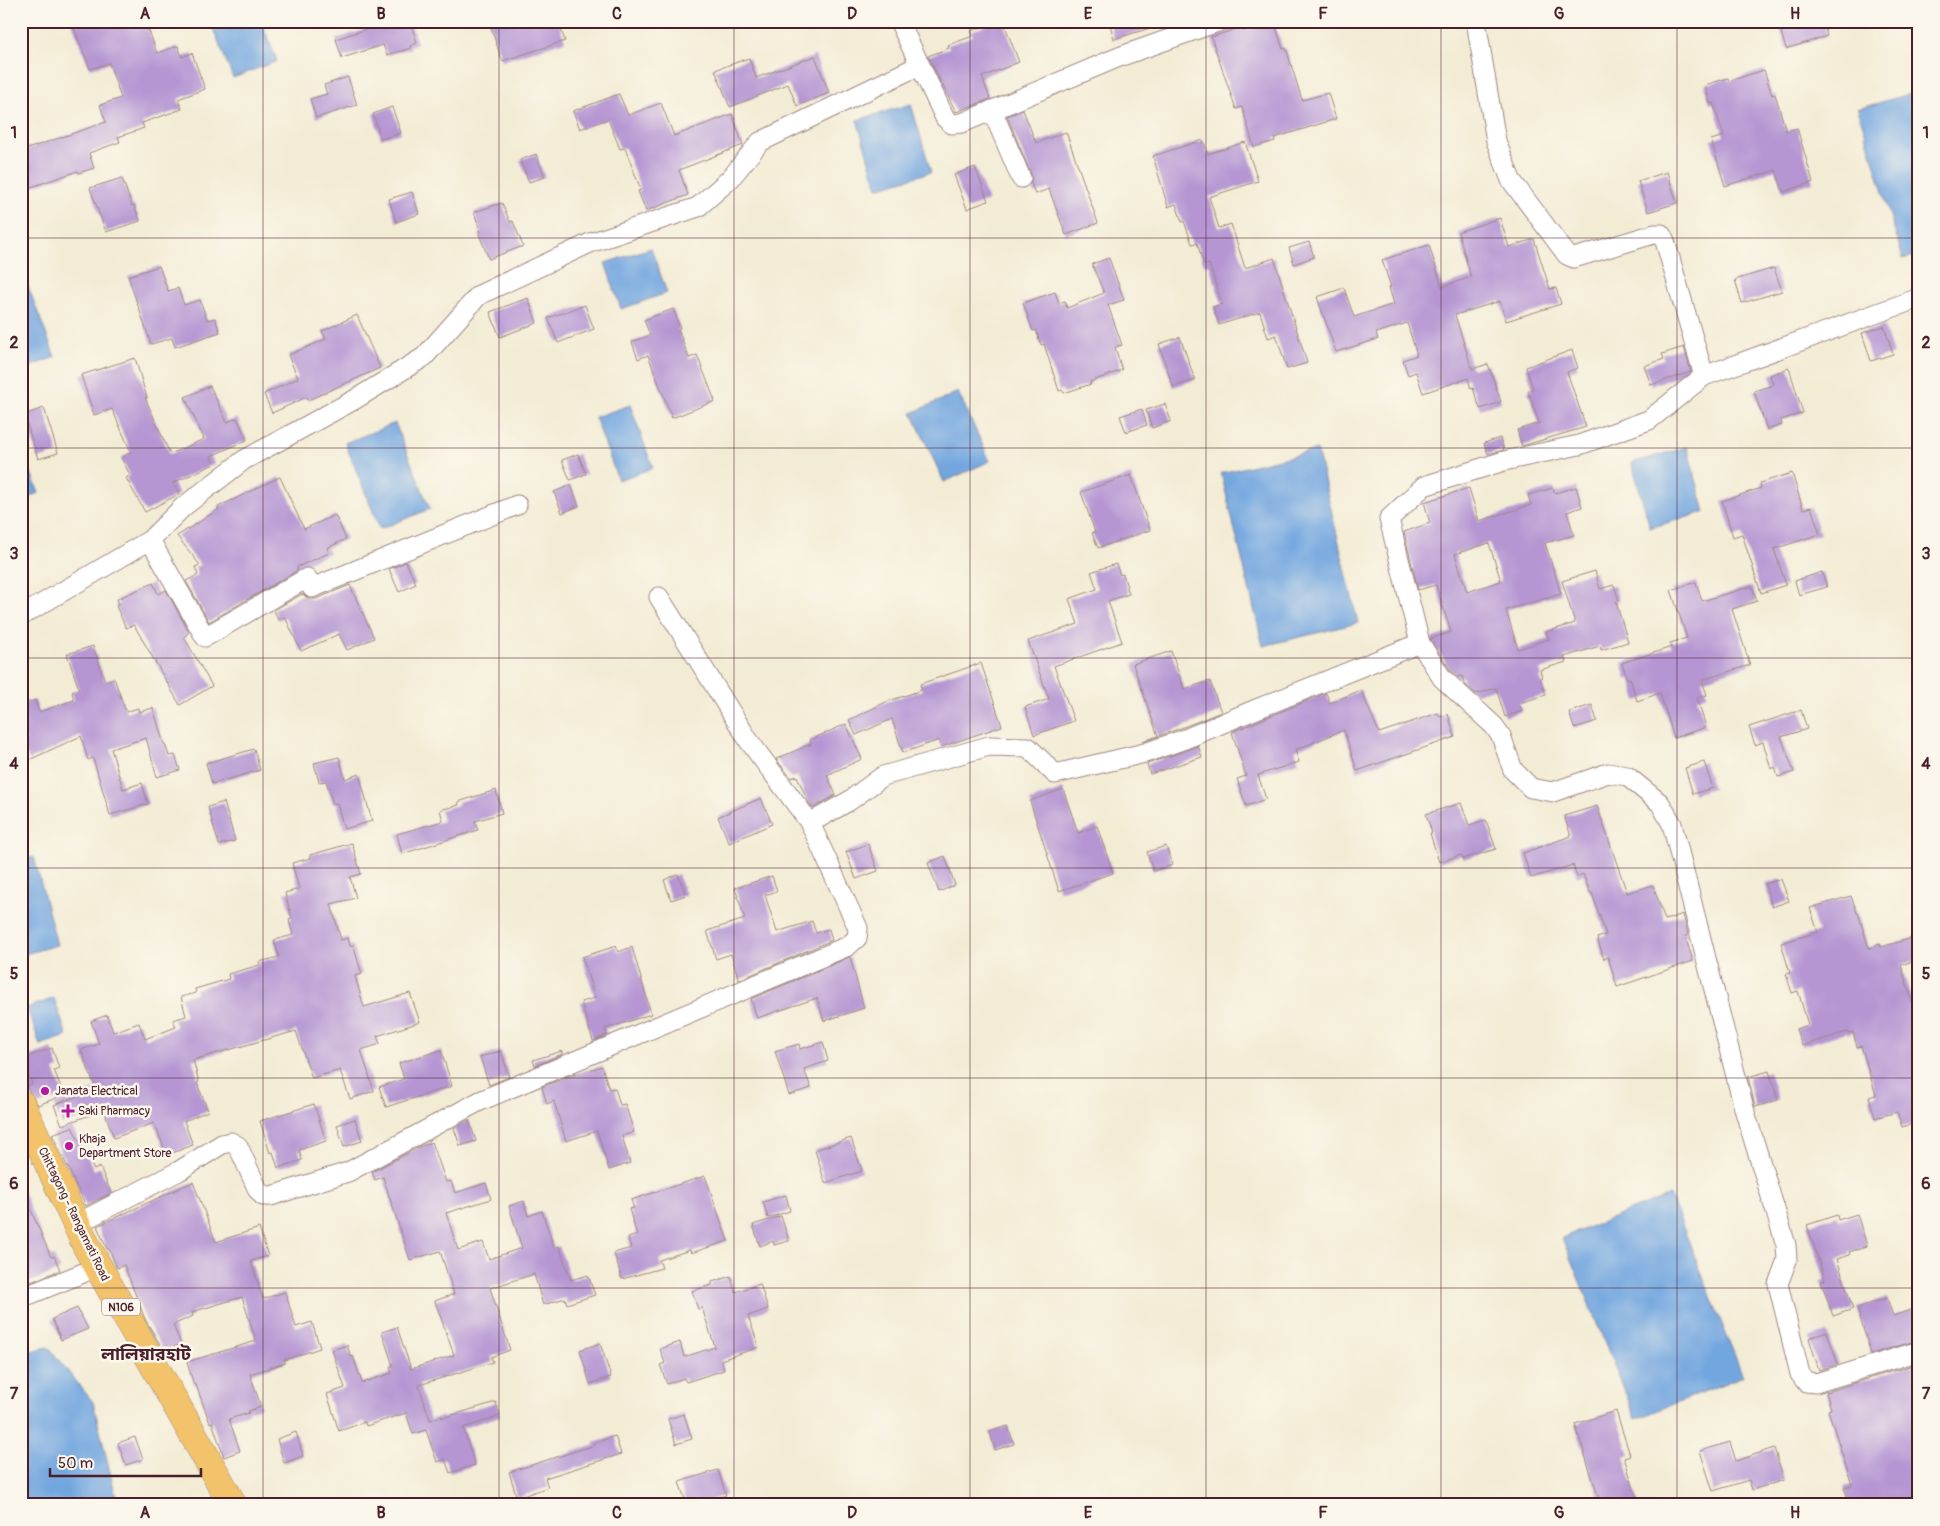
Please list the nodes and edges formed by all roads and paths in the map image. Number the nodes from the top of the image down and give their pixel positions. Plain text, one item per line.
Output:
1 (899, 21) edge
2 (1220, 21) edge
3 (1476, 21) edge
4 (920, 65) junction
5 (992, 110) junction
6 (1020, 178) dead end
7 (1919, 298) edge
8 (1704, 376) junction
9 (518, 505) dead end
10 (150, 540) junction
11 (659, 597) dead end
12 (21, 616) edge
13 (1420, 643) junction
14 (810, 823) junction
15 (21, 1104) edge
16 (21, 1149) edge
17 (80, 1250) junction
18 (21, 1298) edge
19 (1919, 1351) edge
20 (212, 1505) edge
21 (233, 1505) edge

1 - 4 street
2 - 5 street
3 - 8 street
4 - 5 street
4 - 10 street
5 - 6 street
7 - 8 street
8 - 13 street
9 - 10 street
10 - 12 street
11 - 14 street
13 - 14 street
13 - 19 street
14 - 17 street
15 - 17 highway, Chittagong - Rangamati Road / N106
16 - 17 highway, Chittagong - Rangamati Road / N106
17 - 18 street
17 - 20 highway, Chittagong - Rangamati Road / N106
17 - 21 highway, Chittagong - Rangamati Road / N106

